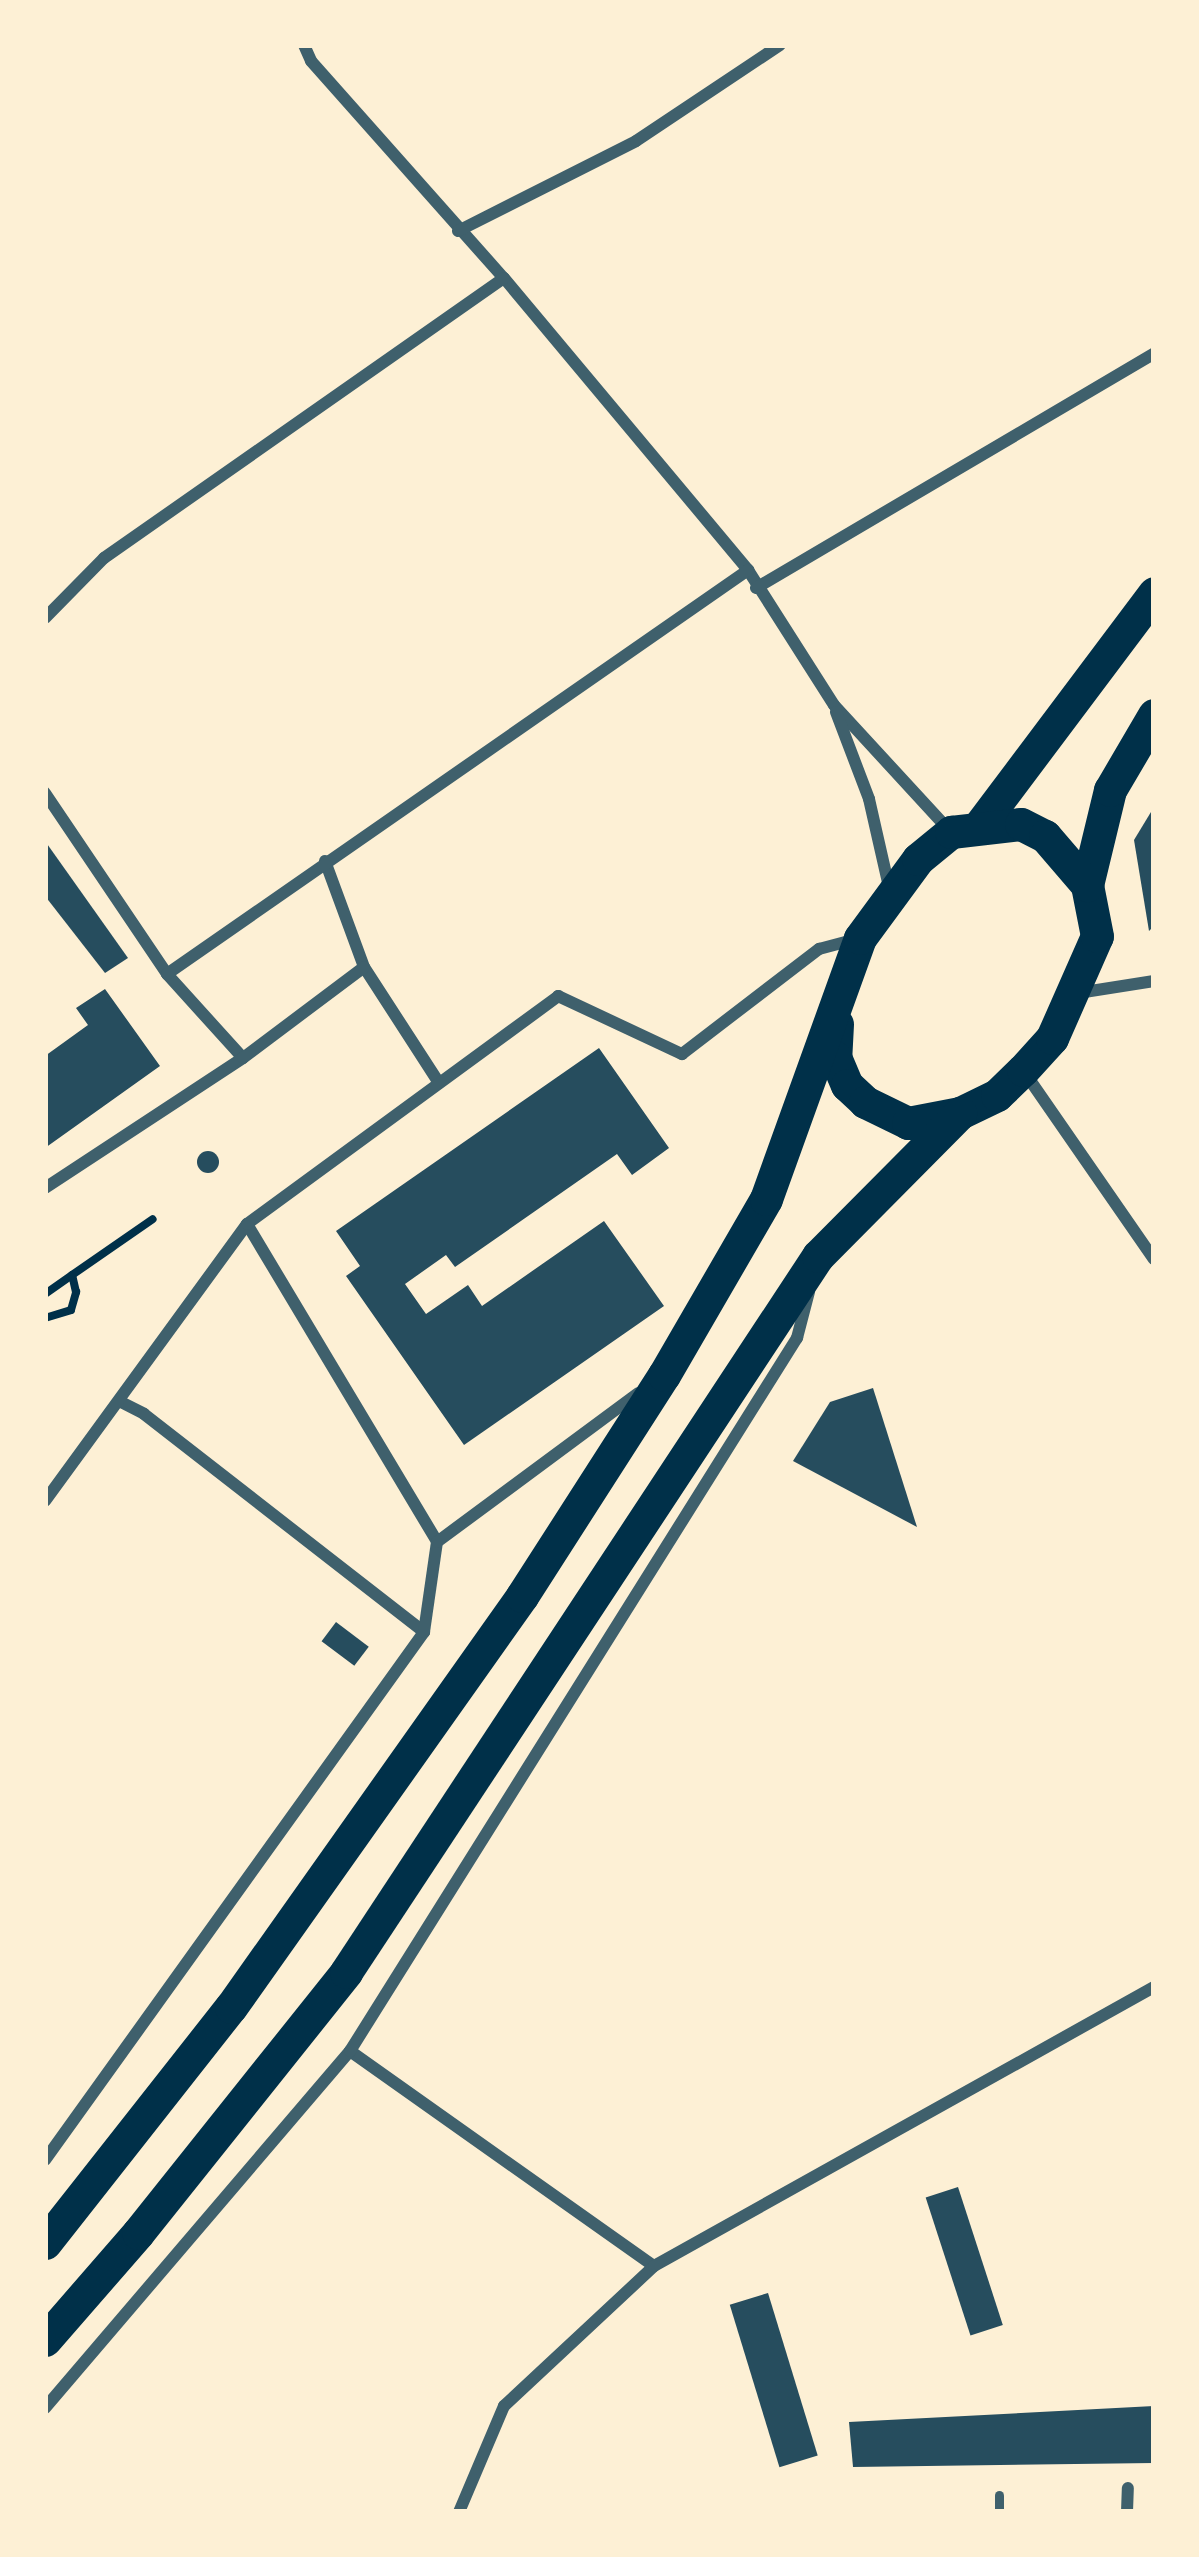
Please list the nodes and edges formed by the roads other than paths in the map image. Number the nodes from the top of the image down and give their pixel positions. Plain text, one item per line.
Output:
1 (304, 45) edge
2 (779, 45) edge
3 (458, 231) junction
4 (504, 278) junction
5 (1154, 354) edge
6 (748, 570) junction
7 (756, 588) junction
8 (1154, 592) edge
9 (45, 619) edge
10 (834, 705) junction
11 (1154, 716) edge
12 (45, 793) edge
13 (965, 829) junction
14 (325, 861) junction
15 (1088, 885) junction
16 (891, 896) junction
17 (860, 938) junction
18 (364, 968) junction
19 (167, 974) junction
20 (1154, 981) edge
21 (838, 992) junction
22 (1074, 994) junction
23 (243, 1058) junction
24 (1023, 1070) junction
25 (439, 1083) junction
26 (960, 1113) junction
27 (45, 1188) edge
28 (247, 1224) junction
29 (818, 1256) junction
30 (1154, 1259) edge
31 (664, 1375) junction
32 (118, 1401) junction
33 (47, 1495) edge
34 (437, 1542) junction
35 (424, 1632) junction
36 (1154, 1988) edge
37 (350, 2050) junction
38 (45, 2160) edge
39 (45, 2243) edge
40 (654, 2266) junction
41 (45, 2340) edge
42 (45, 2408) edge
43 (1128, 2488) dead end
44 (999, 2495) dead end
45 (458, 2512) edge
46 (999, 2512) edge
47 (1127, 2512) edge

1 - 3 street
2 - 3 street
3 - 4 street
4 - 6 street
4 - 9 street
5 - 7 street
6 - 7 street
6 - 14 street
7 - 10 street
8 - 13 highway
10 - 13 street
10 - 16 street
11 - 15 highway
12 - 19 street
13 - 15 highway
13 - 16 highway
14 - 18 street
14 - 19 street
15 - 22 highway
16 - 17 highway
17 - 21 highway
17 - 25 street
18 - 23 street
18 - 25 street
19 - 23 street
20 - 22 street
21 - 26 highway
21 - 31 highway
22 - 24 highway
23 - 27 street
24 - 26 highway
24 - 30 street
25 - 28 street
26 - 29 highway
28 - 32 street
28 - 34 street
29 - 37 street
29 - 41 highway
31 - 34 street
31 - 39 highway
32 - 33 street
32 - 35 street
34 - 35 street
35 - 38 street
36 - 40 street
37 - 40 street
37 - 42 street
40 - 45 street
43 - 47 street
44 - 46 lane

